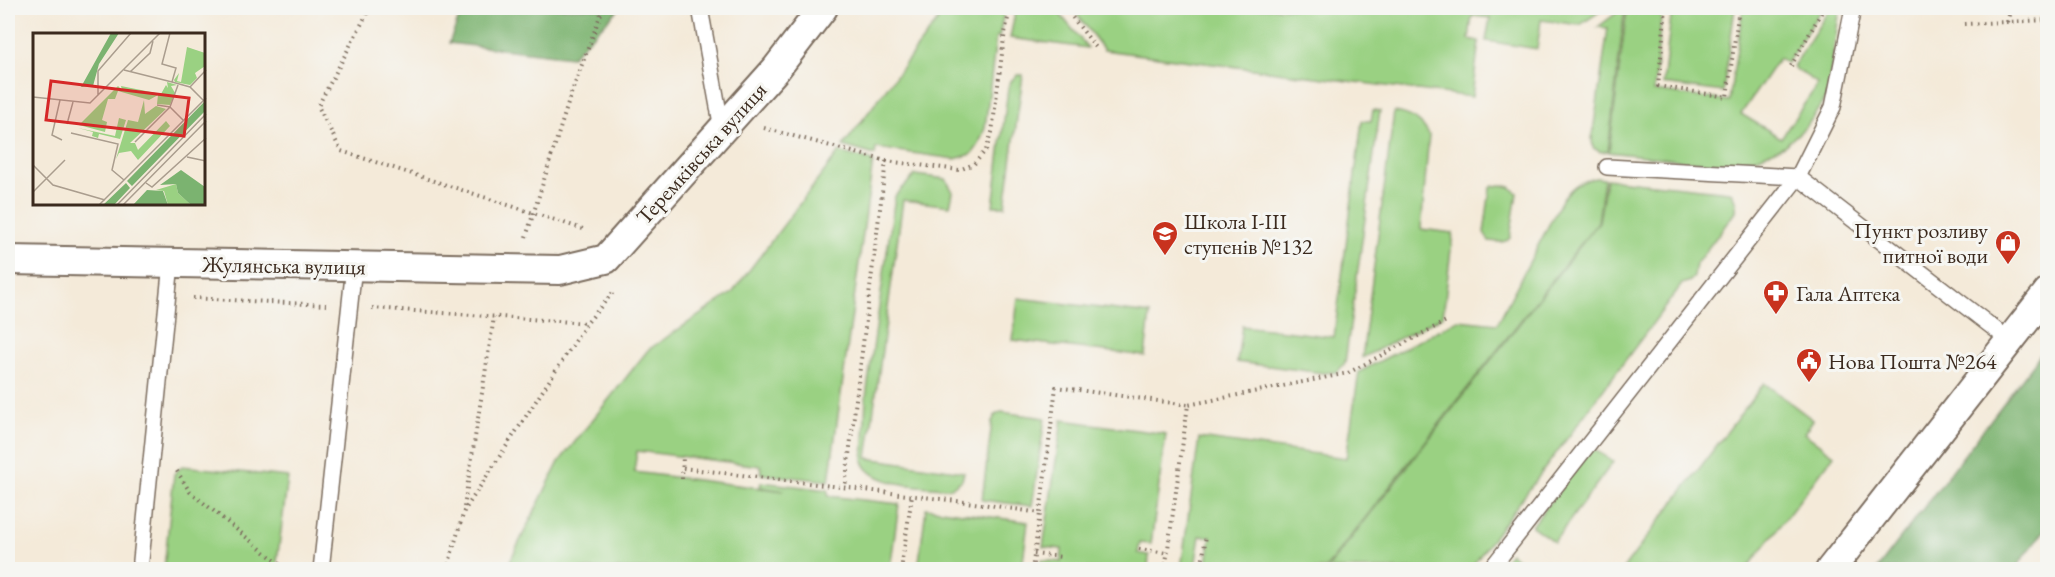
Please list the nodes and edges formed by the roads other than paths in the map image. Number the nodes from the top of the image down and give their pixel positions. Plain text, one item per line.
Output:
1 (700, 8) edge
2 (823, 8) edge
3 (1853, 8) edge
4 (722, 129) junction
5 (1607, 167) dead end
6 (1798, 177) junction
7 (8, 260) edge
8 (171, 263) junction
9 (354, 266) junction
10 (560, 270) joint
11 (2048, 292) edge
12 (2010, 340) junction
13 (140, 570) edge
14 (321, 570) edge
15 (1490, 570) edge
16 (1830, 570) edge

1 - 4 lane
2 - 4 street, Теремківська вулиця
3 - 6 lane
4 - 10 street, Теремківська вулиця
5 - 6 lane
6 - 12 lane
6 - 15 lane
7 - 8 street, Жулянська вулиця
8 - 9 street, Жулянська вулиця
8 - 13 lane
9 - 10 street, Жулянська вулиця
9 - 14 lane
11 - 12 street
12 - 16 street

